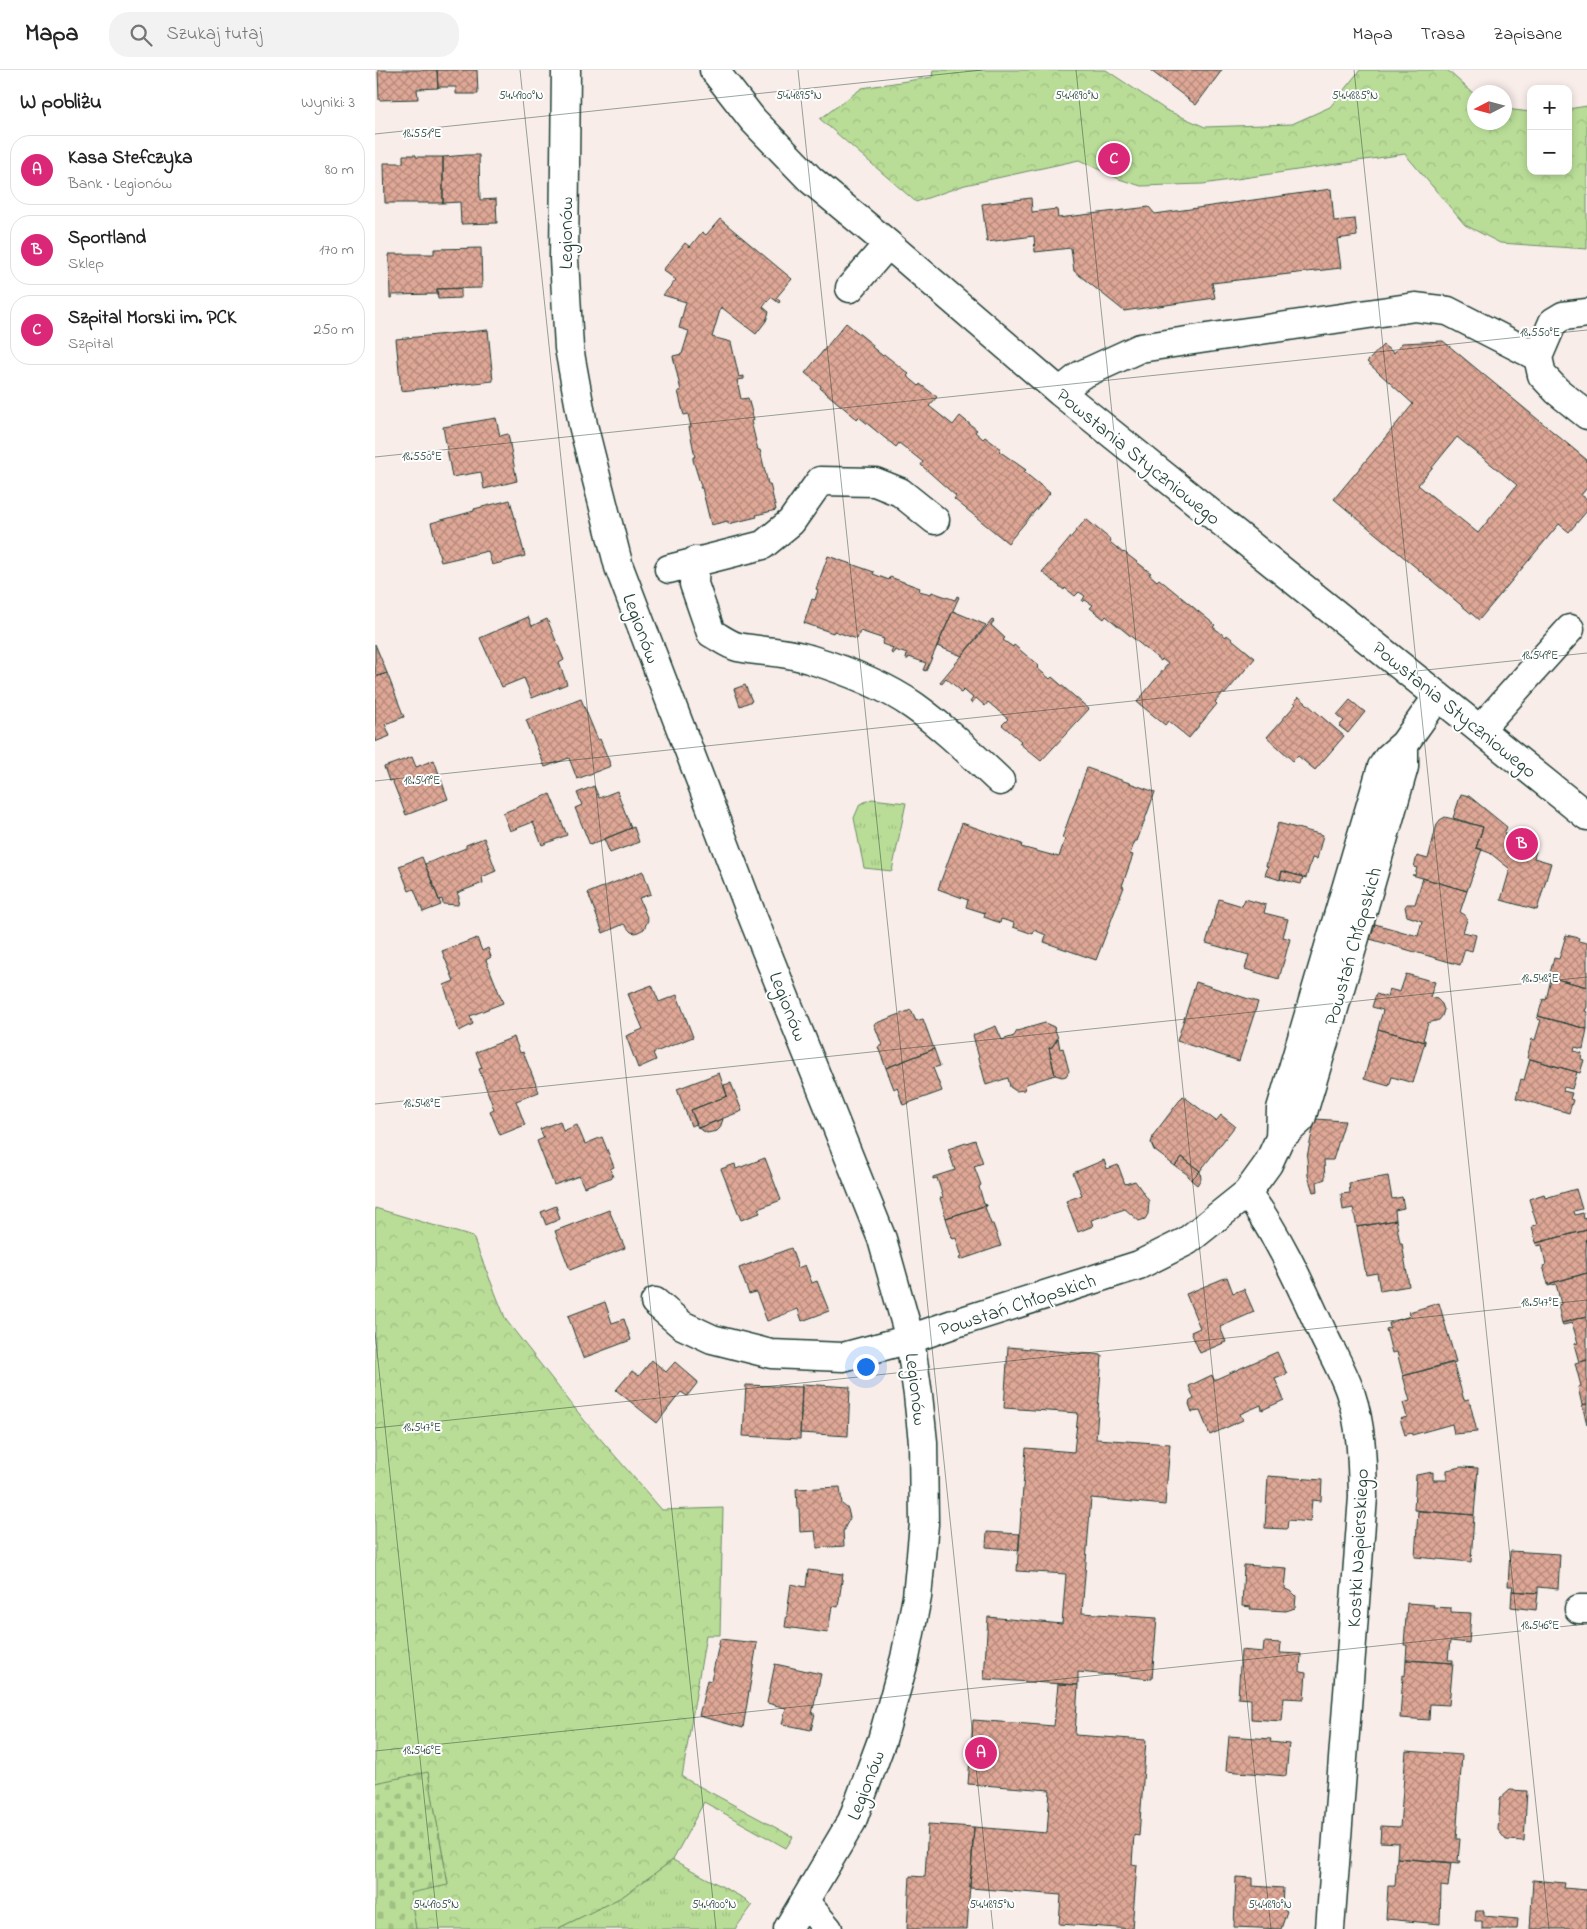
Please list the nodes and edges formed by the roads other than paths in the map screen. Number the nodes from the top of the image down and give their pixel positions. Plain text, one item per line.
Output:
1 (565, 70) edge
2 (714, 70) edge
3 (888, 244) junction
4 (850, 288) dead end
5 (1587, 313) edge
6 (1538, 357) junction
7 (1060, 392) junction
8 (1587, 415) edge
9 (935, 520) dead end
10 (1570, 629) dead end
11 (1438, 696) junction
12 (1479, 729) junction
13 (1001, 781) dead end
14 (1587, 816) edge
15 (1247, 1193) junction
16 (655, 1302) dead end
17 (910, 1339) junction
18 (805, 1902) junction
19 (788, 1929) edge
20 (828, 1929) edge
21 (1330, 1929) edge

1 - 17 street, Legionów
2 - 3 street, Powstania Styczniowego
3 - 4 street
3 - 7 street, Powstania Styczniowego
5 - 6 street
6 - 7 street
6 - 8 street
7 - 11 street, Powstania Styczniowego
9 - 13 street
10 - 12 street
11 - 12 street, Powstania Styczniowego
11 - 15 street, Powstań Chłopskich
12 - 14 street, Powstania Styczniowego
15 - 17 street, Powstań Chłopskich
15 - 21 street, Kostki Napierskiego
16 - 17 street, Powstań Chłopskich
17 - 18 street, Legionów
18 - 19 street, Legionów
18 - 20 street

